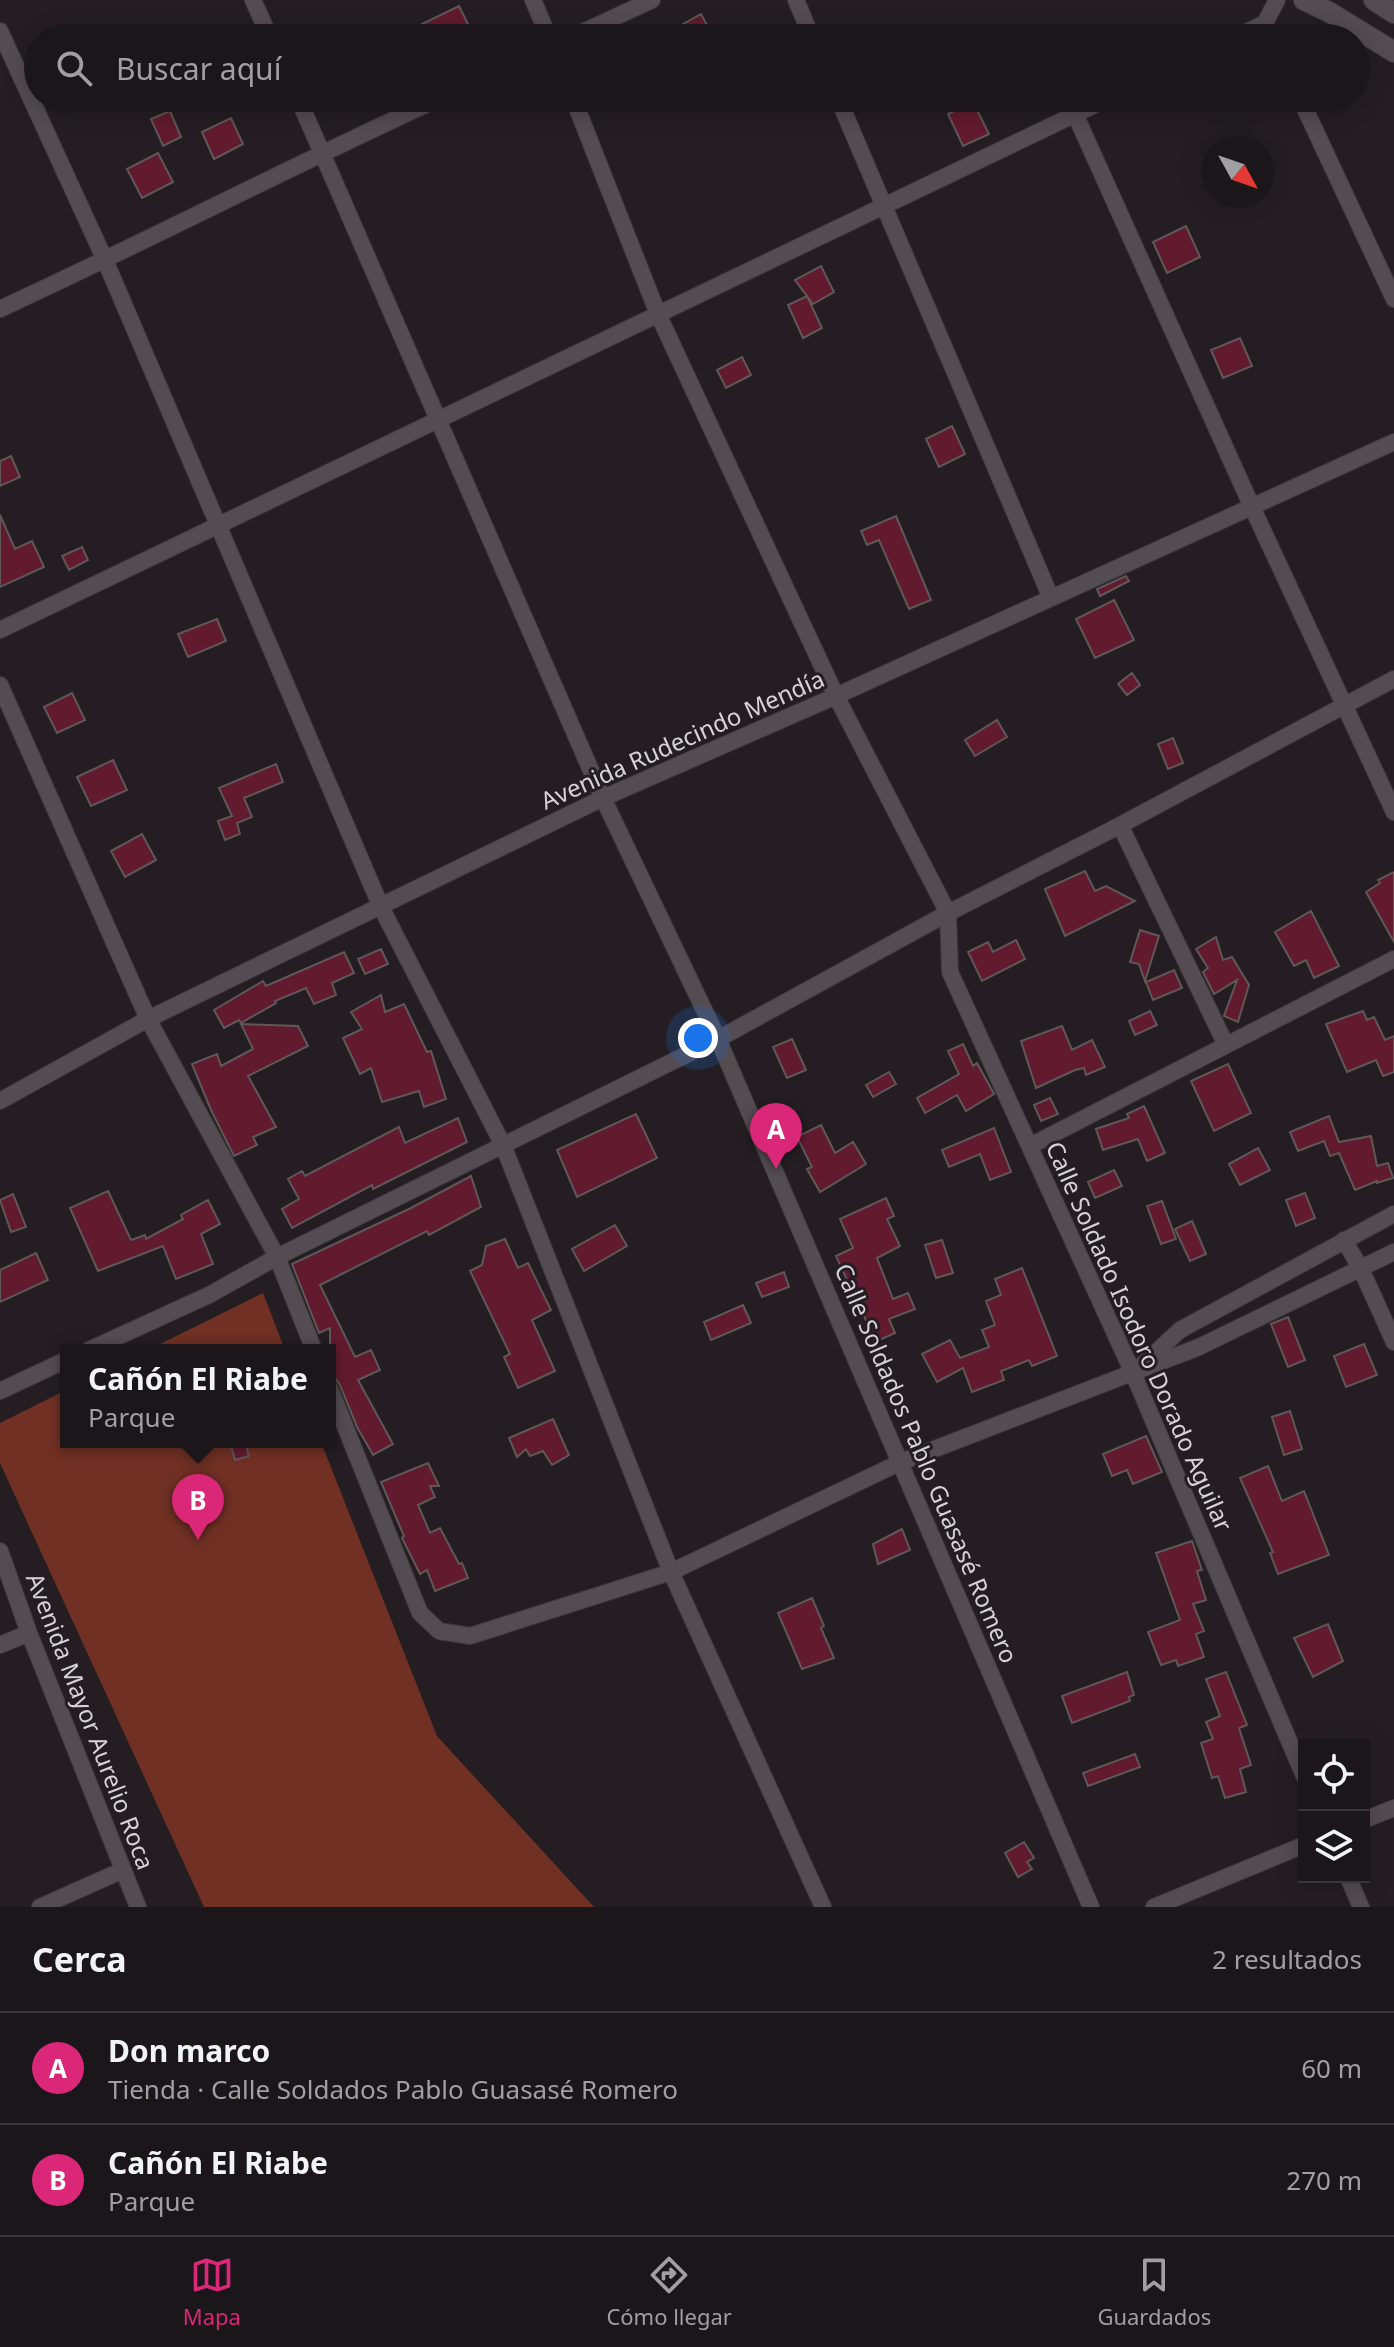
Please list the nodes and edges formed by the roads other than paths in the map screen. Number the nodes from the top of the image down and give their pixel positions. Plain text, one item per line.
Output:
1 (253, 0) edge
2 (533, 0) edge
3 (652, 0) edge
4 (796, 0) edge
5 (1277, 0) edge
6 (1304, 0) edge
7 (1374, 0) edge
8 (1394, 13) edge
9 (264, 24) edge
10 (543, 24) edge
11 (600, 24) edge
12 (806, 24) edge
13 (1270, 24) edge
14 (1348, 24) edge
15 (0, 31) edge
16 (1370, 37) edge
17 (1394, 52) edge
18 (24, 83) edge
19 (37, 112) edge
20 (304, 112) edge
21 (409, 112) edge
22 (579, 112) edge
23 (844, 112) edge
24 (1079, 112) edge
25 (1307, 112) edge
26 (1075, 114) junction
27 (322, 152) junction
28 (884, 206) junction
29 (105, 260) junction
30 (1394, 299) edge
31 (0, 309) edge
32 (658, 314) junction
33 (439, 420) junction
34 (1394, 442) edge
35 (1252, 507) junction
36 (220, 525) junction
37 (1051, 598) junction
38 (0, 630) edge
39 (1394, 679) edge
40 (0, 685) edge
41 (836, 696) junction
42 (1344, 705) junction
43 (603, 798) junction
44 (1394, 812) edge
45 (1120, 825) junction
46 (381, 907) junction
47 (948, 913) junction
48 (1394, 959) edge
49 (148, 1019) junction
50 (718, 1039) junction
51 (1226, 1045) junction
52 (0, 1101) edge
53 (503, 1145) junction
54 (1030, 1146) junction
55 (1394, 1214) edge
56 (1344, 1240) junction
57 (1394, 1252) edge
58 (277, 1257) junction
59 (1361, 1269) junction
60 (1394, 1342) edge
61 (102, 1344) edge
62 (312, 1344) edge
63 (60, 1363) edge
64 (1133, 1373) junction
65 (0, 1391) edge
66 (336, 1404) edge
67 (901, 1462) junction
68 (0, 1551) edge
69 (671, 1572) junction
70 (29, 1633) junction
71 (0, 1645) edge
72 (1298, 1762) edge
73 (1394, 1808) edge
74 (1370, 1818) edge
75 (1298, 1847) edge
76 (123, 1870) junction
77 (1351, 1883) edge
78 (40, 1907) edge
79 (138, 1907) edge
80 (823, 1907) edge
81 (1091, 1907) edge
82 (1154, 1907) edge
83 (1361, 1907) edge

1 - 9 street
2 - 10 street
3 - 11 street
4 - 12 street
5 - 13 street
6 - 14 main road
7 - 8 main road
15 - 18 street
16 - 17 main road
19 - 29 street
20 - 27 street, Calle Soldados Pablo Guasasé Romero
21 - 27 street
22 - 32 street
23 - 28 street
24 - 26 street
25 - 30 street
26 - 28 street
26 - 35 street
27 - 29 street
27 - 33 street, Calle Soldados Pablo Guasasé Romero
28 - 32 street
28 - 37 street
29 - 31 street
29 - 36 street
32 - 33 street
32 - 41 street
33 - 36 street
33 - 43 street, Calle Soldados Pablo Guasasé Romero
34 - 35 street, Avenida Rudecindo Mendía
35 - 37 street, Avenida Rudecindo Mendía
35 - 42 street
36 - 38 street
36 - 46 street
37 - 41 street, Avenida Rudecindo Mendía
39 - 42 street
40 - 49 street
41 - 43 street, Avenida Rudecindo Mendía
41 - 47 street
42 - 44 street
42 - 45 street
43 - 46 street, Avenida Rudecindo Mendía
43 - 50 street, Calle Soldados Pablo Guasasé Romero
45 - 47 street
45 - 51 street
46 - 49 street, Avenida Rudecindo Mendía
46 - 53 street
47 - 50 street
47 - 54 street, Calle Soldado Isodoro Dorado Aguilar
48 - 51 street
49 - 52 street, Avenida Rudecindo Mendía
49 - 58 street
50 - 53 street
50 - 67 street, Calle Soldados Pablo Guasasé Romero
51 - 54 street
53 - 58 street
53 - 69 street
54 - 64 street, Calle Soldado Isodoro Dorado Aguilar
55 - 56 street
56 - 59 street
56 - 64 street
57 - 59 street
58 - 61 street
58 - 62 street
59 - 60 street
59 - 64 street
63 - 65 street
64 - 67 street
64 - 72 street, Calle Soldado Isodoro Dorado Aguilar
66 - 69 street
67 - 69 street
67 - 81 street, Calle Soldados Pablo Guasasé Romero
68 - 70 street, Avenida Mayor Aurelio Roca
69 - 80 street
70 - 71 street
70 - 76 street, Avenida Mayor Aurelio Roca
73 - 74 street
75 - 82 street
76 - 78 street
76 - 79 street, Avenida Mayor Aurelio Roca
77 - 83 street

